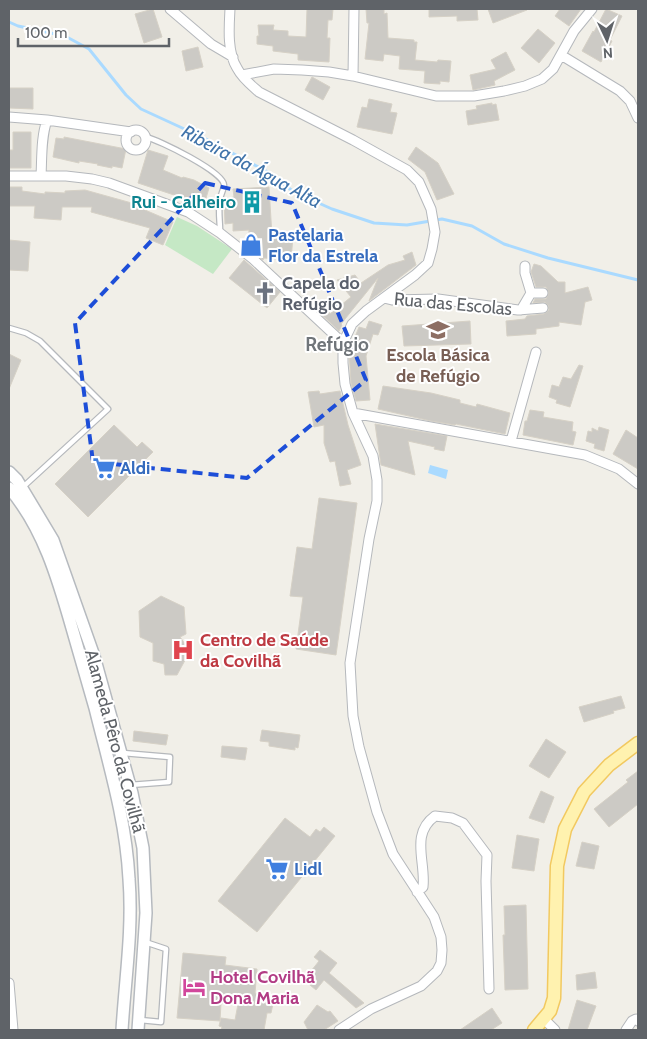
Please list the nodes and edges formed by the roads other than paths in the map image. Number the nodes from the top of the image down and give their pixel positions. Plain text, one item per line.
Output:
1 (170, 9) edge
2 (230, 9) edge
3 (354, 9) edge
4 (592, 9) edge
5 (561, 56) junction
6 (233, 57) junction
7 (242, 75) junction
8 (353, 76) junction
9 (9, 117) edge
10 (638, 118) edge
11 (47, 120) junction
12 (131, 132) junction
13 (146, 137) junction
14 (9, 176) edge
15 (42, 176) junction
16 (220, 233) junction
17 (525, 266) dead end
18 (531, 293) junction
19 (543, 293) dead end
20 (384, 298) junction
21 (543, 308) dead end
22 (521, 310) junction
23 (9, 328) edge
24 (343, 343) junction
25 (536, 352) dead end
26 (353, 413) junction
27 (511, 441) junction
28 (9, 472) edge
29 (638, 484) edge
30 (9, 488) edge
31 (22, 488) junction
32 (638, 743) edge
33 (122, 753) junction
34 (130, 785) junction
35 (417, 892) junction
36 (145, 942) junction
37 (9, 982) edge
38 (489, 989) dead end
39 (544, 1019) junction
40 (638, 1021) edge
41 (138, 1025) edge
42 (13, 1030) edge
43 (122, 1030) edge
44 (339, 1030) edge
45 (534, 1030) edge
46 (555, 1030) edge
47 (626, 1030) edge

1 - 6 street
2 - 6 street
3 - 8 street
4 - 5 street
5 - 8 street
5 - 10 street
6 - 7 street
7 - 8 street
7 - 20 street
9 - 11 street
11 - 12 street
11 - 15 street
12 - 13 street
12 - 13 street
13 - 16 lane
14 - 15 street
15 - 16 street
16 - 24 street
17 - 18 street, Rua das Escolas
18 - 19 street, Rua das Escolas
18 - 22 street, Rua das Escolas
20 - 22 street, Rua das Escolas
20 - 24 street
21 - 22 street, Rua das Escolas
23 - 31 lane
24 - 26 street
25 - 27 street
26 - 27 street
26 - 35 street
27 - 29 street
28 - 31 main road, Alameda Pêro da Covilhã
30 - 43 main road, Alameda Pêro da Covilhã
31 - 33 main road, Alameda Pêro da Covilhã
32 - 39 main road
33 - 34 main road, Alameda Pêro da Covilhã
33 - 34 lane
34 - 36 main road, Alameda Pêro da Covilhã
35 - 38 street
35 - 44 street
36 - 41 main road, Alameda Pêro da Covilhã
36 - 41 lane
37 - 42 street
39 - 45 main road
39 - 46 street
40 - 47 street

